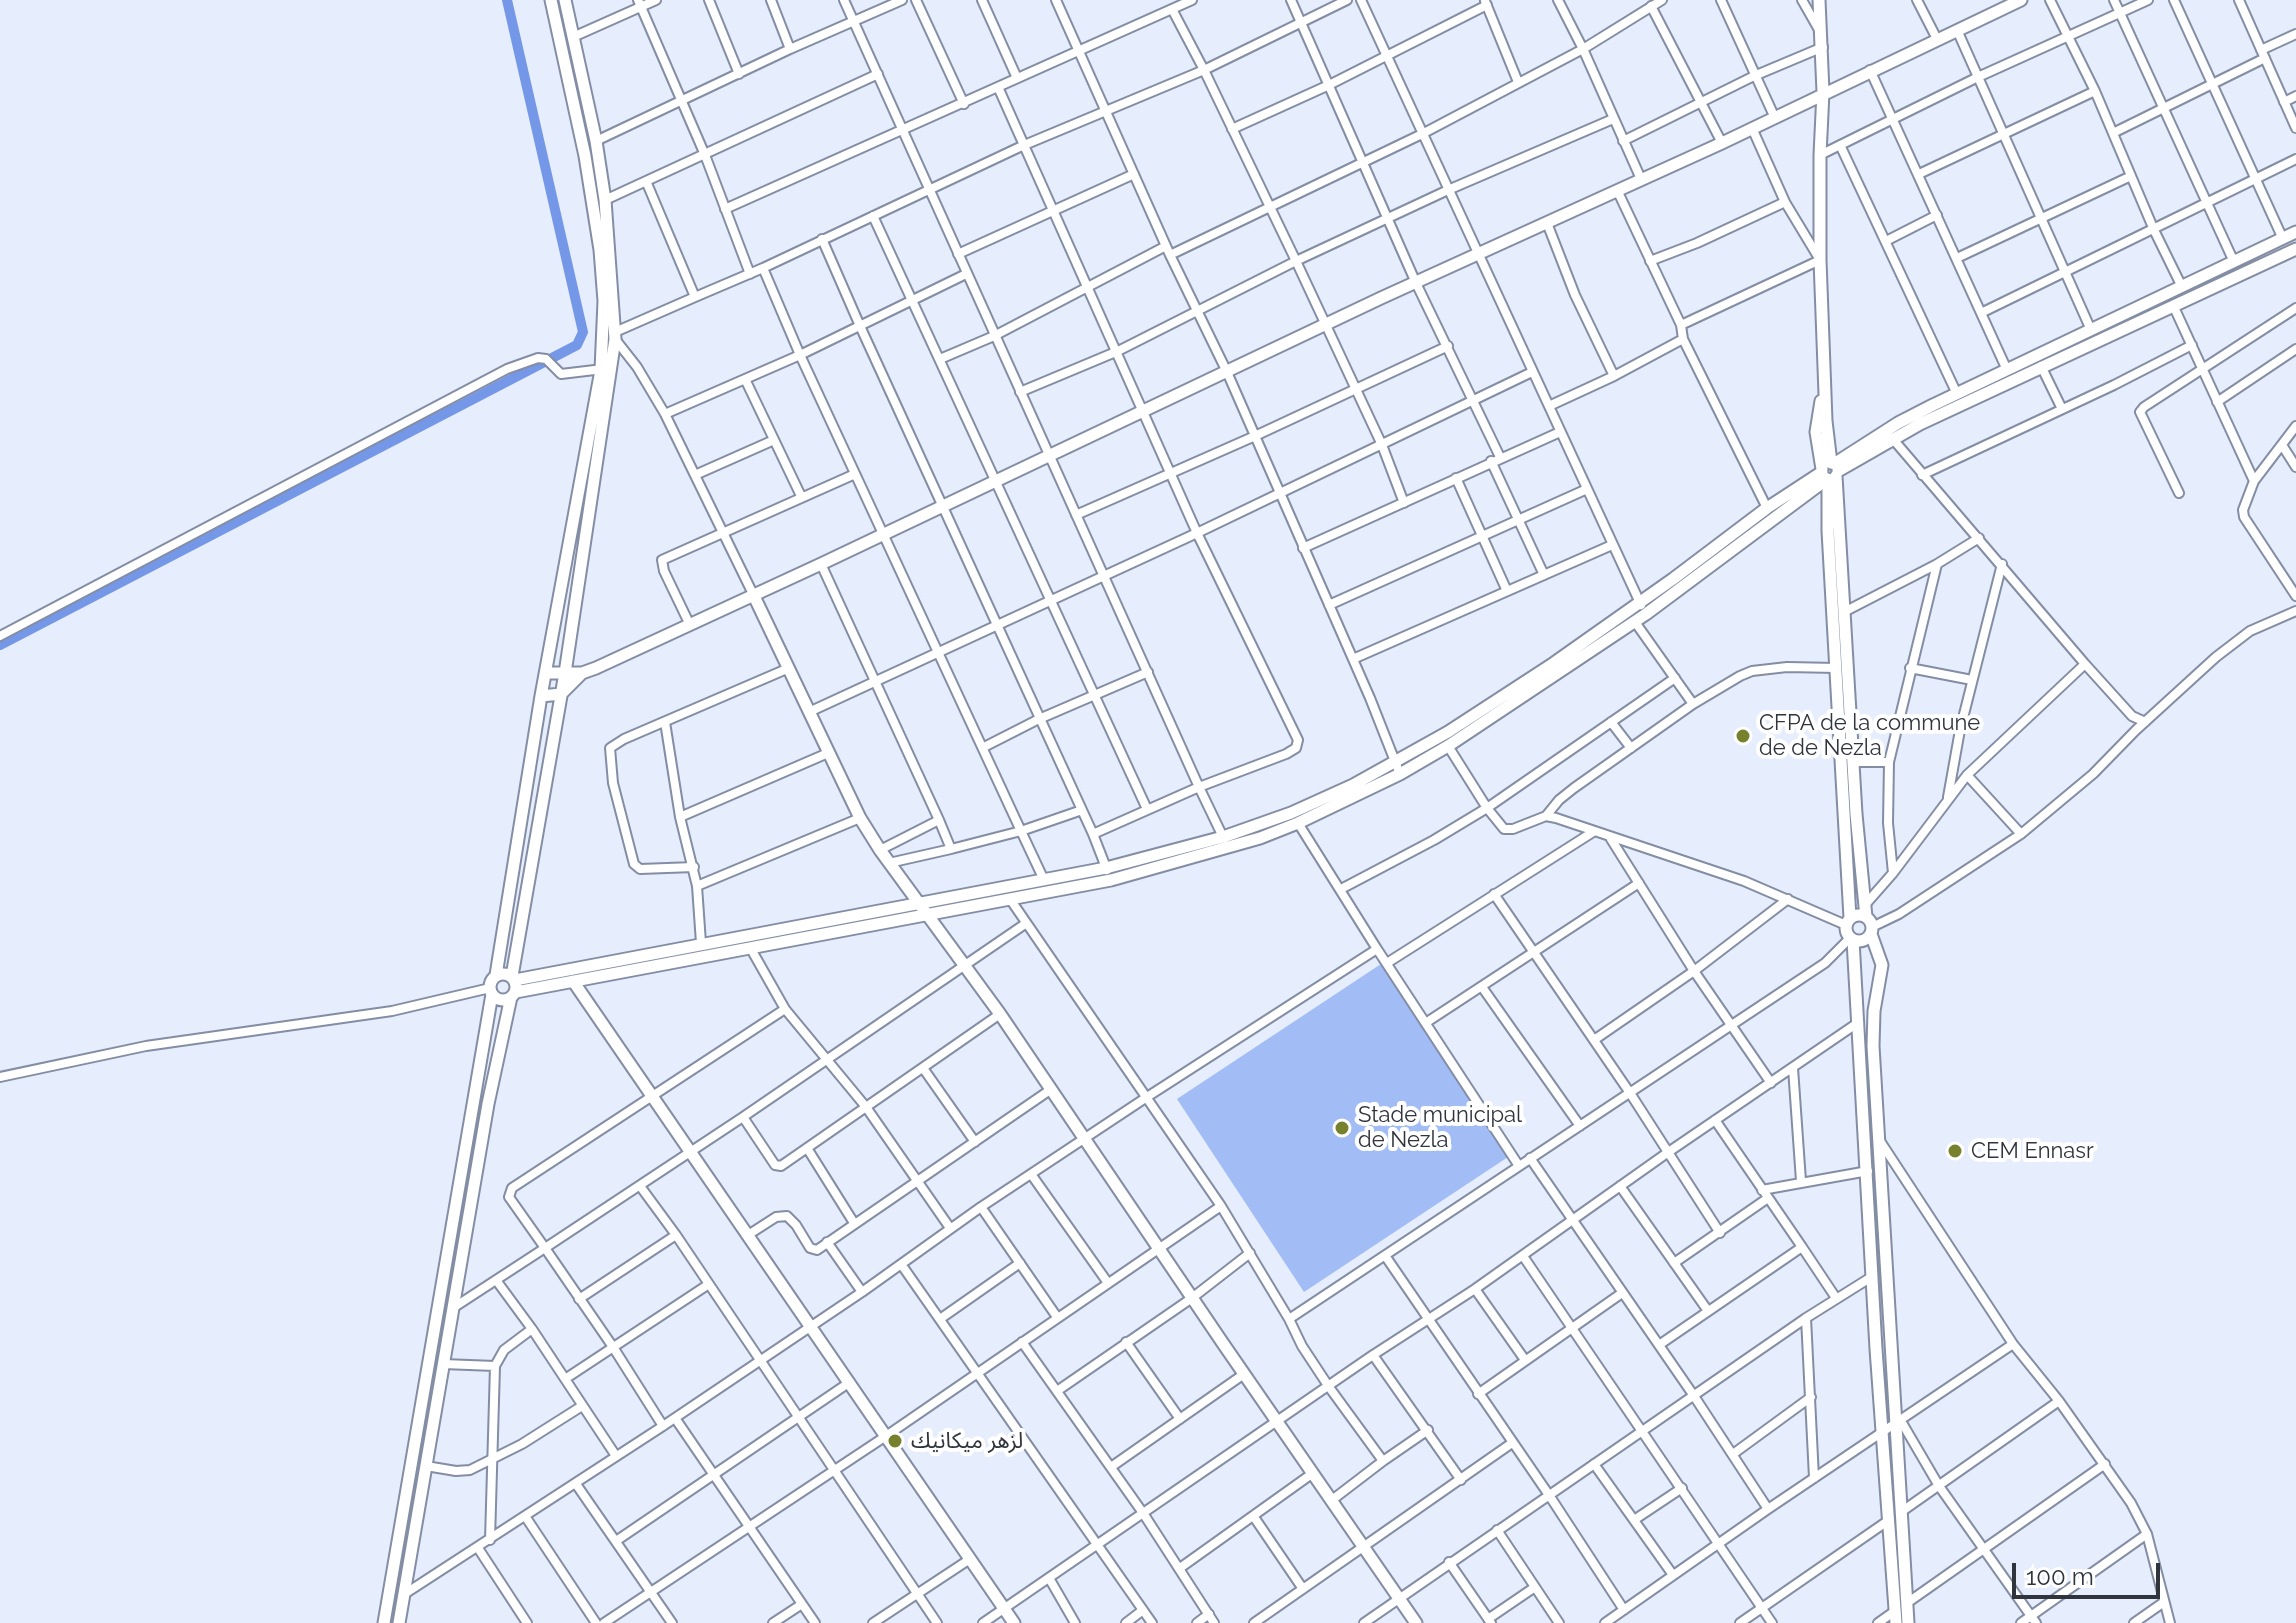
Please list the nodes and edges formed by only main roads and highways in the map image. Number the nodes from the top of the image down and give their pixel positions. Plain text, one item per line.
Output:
1 (551, 0) edge
2 (565, 0) edge
3 (1819, 0) edge
4 (2021, 0) edge
5 (1823, 92) junction
6 (2296, 232) edge
7 (2296, 249) edge
8 (606, 369) junction
9 (1830, 472) junction
10 (753, 594) junction
11 (547, 673) junction
12 (565, 673) junction
13 (582, 673) junction
14 (561, 694) junction
15 (541, 696) junction
16 (1398, 768) junction
17 (1109, 874) junction
18 (917, 903) junction
19 (927, 915) junction
20 (1868, 921) junction
21 (1848, 922) junction
22 (1852, 939) junction
23 (496, 975) junction
24 (573, 981) junction
25 (513, 986) junction
26 (491, 991) junction
27 (1896, 1617) edge
28 (384, 1623) edge
29 (399, 1623) edge
30 (1014, 1623) edge
31 (1416, 1623) edge
32 (1908, 1623) edge

1 - 8 main road
2 - 8 main road
3 - 5 main road
4 - 5 main road
5 - 9 main road
5 - 10 main road
6 - 9 main road
7 - 9 main road
8 - 11 main road
8 - 12 main road
9 - 16 main road
9 - 16 main road
9 - 20 main road
9 - 21 main road
10 - 13 main road
10 - 18 main road
11 - 12 main road
11 - 15 main road
12 - 13 main road
12 - 14 main road
13 - 14 main road
14 - 15 main road
14 - 25 main road
15 - 23 main road
16 - 17 main road
16 - 17 main road
17 - 18 main road
17 - 19 main road
18 - 19 main road
18 - 25 main road
19 - 24 main road
19 - 31 main road
20 - 21 main road
20 - 22 main road
20 - 32 main road
21 - 22 main road
22 - 27 main road
23 - 25 main road
23 - 26 main road
24 - 25 main road
24 - 30 main road
25 - 26 main road
25 - 29 main road
26 - 28 main road

